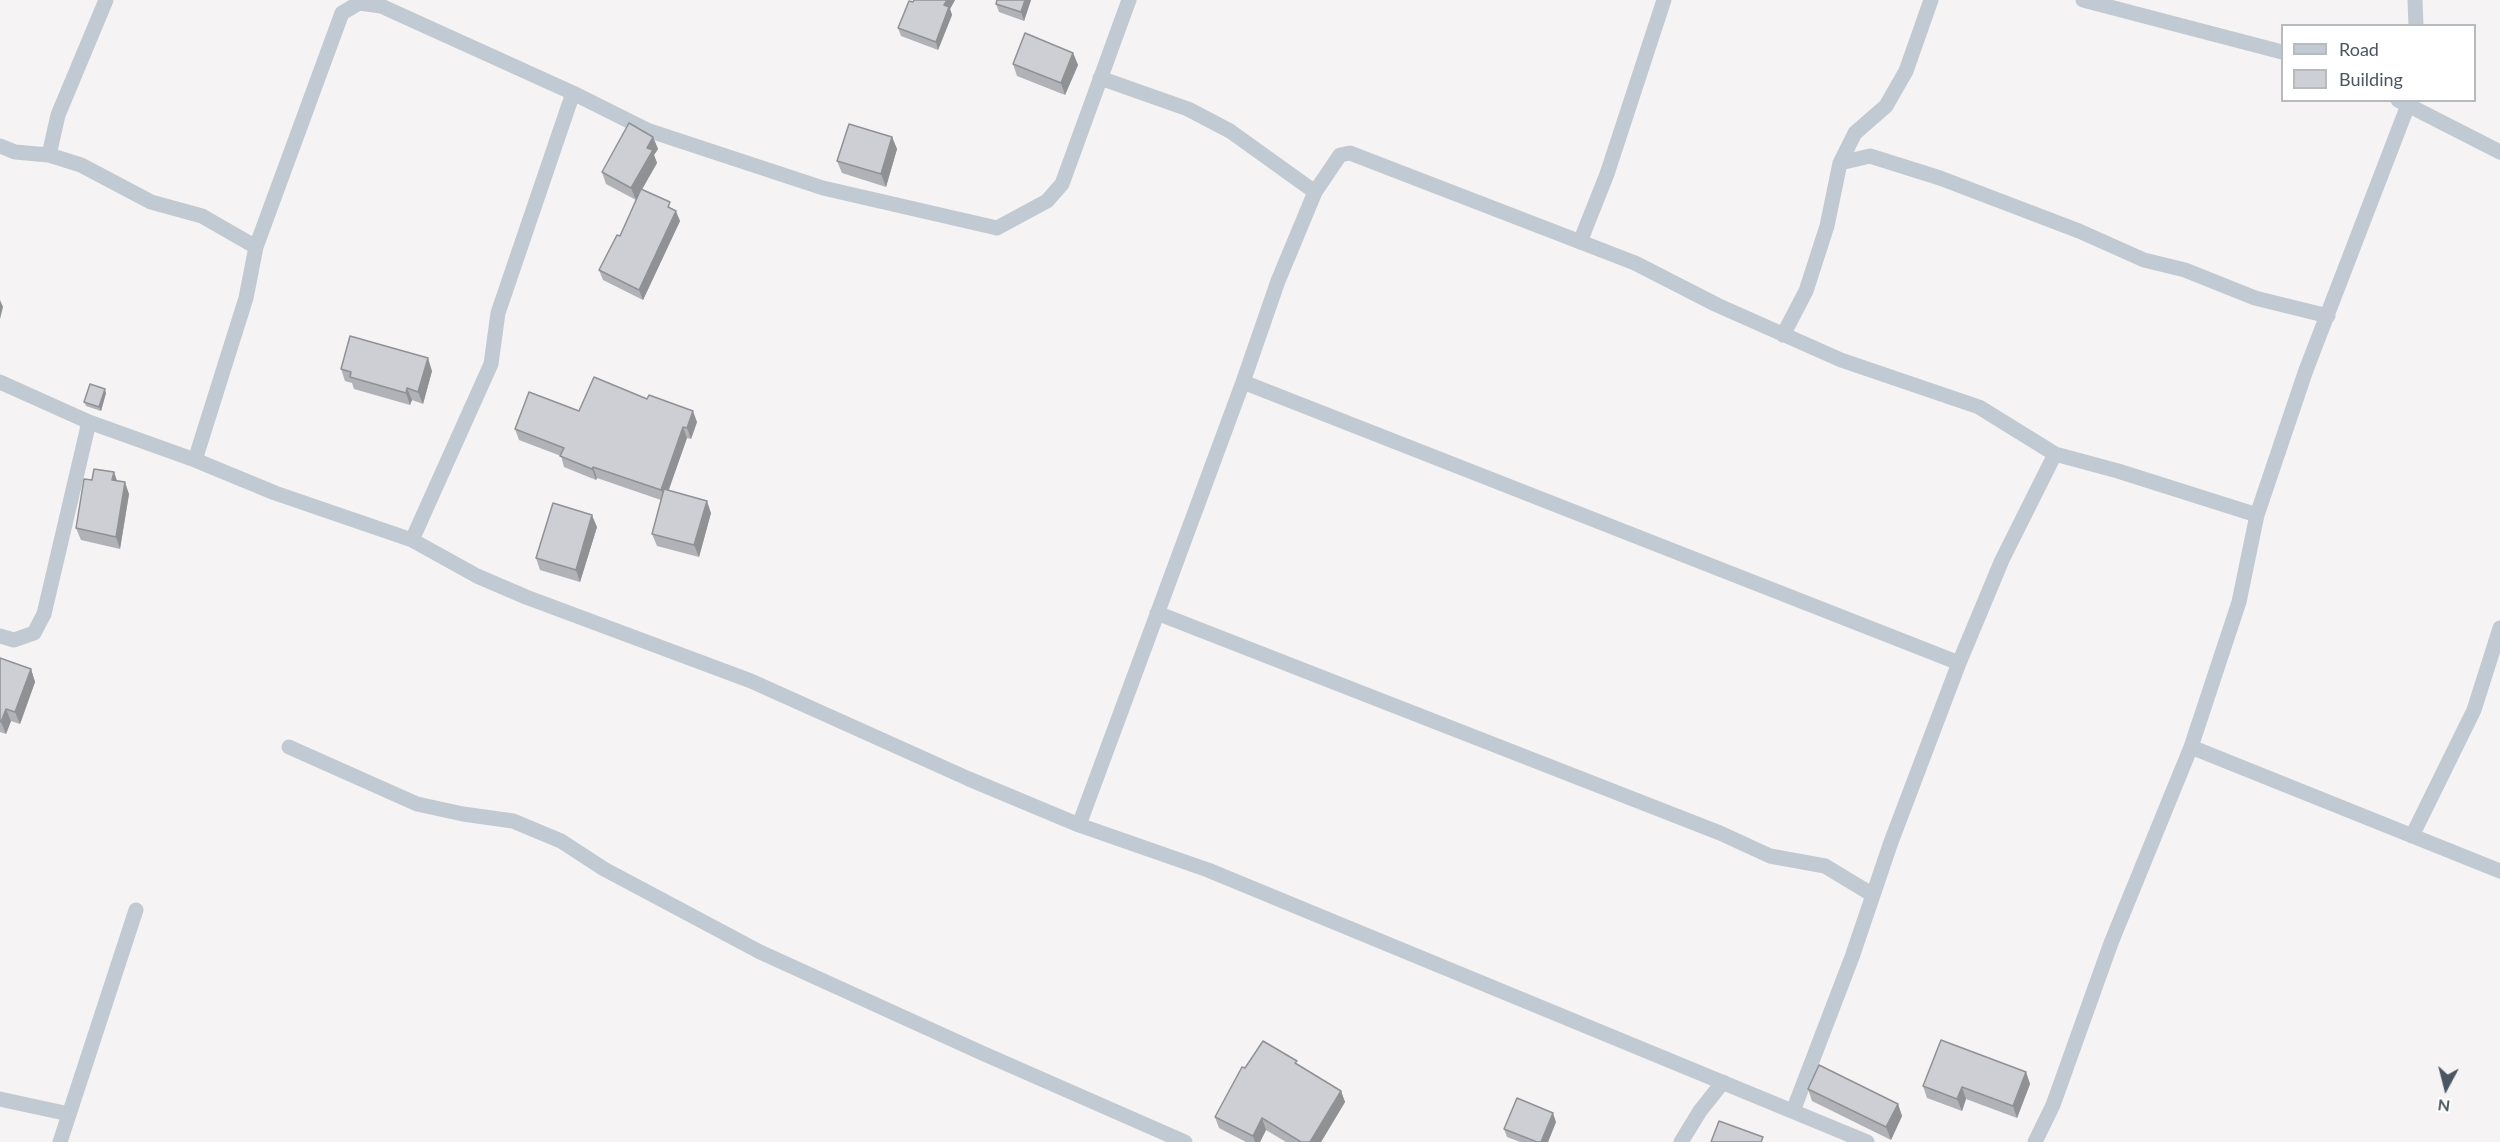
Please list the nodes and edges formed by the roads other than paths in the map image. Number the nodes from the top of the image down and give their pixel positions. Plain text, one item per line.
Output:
1 (106, 0) edge
2 (1129, 0) edge
3 (1664, 0) edge
4 (1931, 0) edge
5 (2084, 0) edge
6 (2415, 0) edge
7 (359, 2) edge
8 (2416, 24) edge
9 (2281, 51) edge
10 (1100, 78) junction
11 (573, 93) junction
12 (2405, 102) edge
13 (0, 146) edge
14 (2500, 152) edge
15 (49, 155) junction
16 (1840, 163) junction
17 (1314, 192) junction
18 (1580, 242) junction
19 (256, 247) junction
20 (2328, 316) junction
21 (1783, 335) junction
22 (0, 382) edge
23 (1243, 382) junction
24 (89, 422) junction
25 (2055, 454) junction
26 (195, 460) junction
27 (2257, 515) junction
28 (412, 540) junction
29 (1156, 613) junction
30 (2500, 628) edge
31 (0, 636) edge
32 (1959, 663) junction
33 (288, 747) dead end
34 (2191, 747) junction
35 (1079, 825) junction
36 (2412, 836) junction
37 (2500, 872) edge
38 (1873, 895) junction
39 (136, 910) dead end
40 (1723, 1082) junction
41 (0, 1099) edge
42 (1793, 1111) junction
43 (69, 1114) junction
44 (62, 1141) edge
45 (1185, 1142) edge
46 (1681, 1142) edge
47 (1867, 1142) edge
48 (2035, 1142) edge

1 - 15 street
2 - 10 street
3 - 18 street
4 - 16 street
5 - 9 street
6 - 8 street
7 - 11 street
7 - 19 street
10 - 11 street
10 - 17 street
11 - 28 street
12 - 14 street
12 - 20 street
13 - 15 street
15 - 19 street
16 - 20 street
16 - 21 street
17 - 18 street
17 - 23 street
18 - 21 street
19 - 26 street
20 - 27 street
21 - 25 street
22 - 24 street
23 - 29 street
23 - 32 street
24 - 26 street
24 - 31 street
25 - 27 street
25 - 32 street
26 - 28 street
27 - 34 street
28 - 35 street
29 - 35 street
29 - 38 street
30 - 36 street
32 - 38 street
33 - 45 street
34 - 36 street
34 - 48 street
35 - 40 street
36 - 37 street
38 - 42 street
39 - 43 street
40 - 42 street
40 - 46 street
41 - 43 street
42 - 47 street
43 - 44 street

